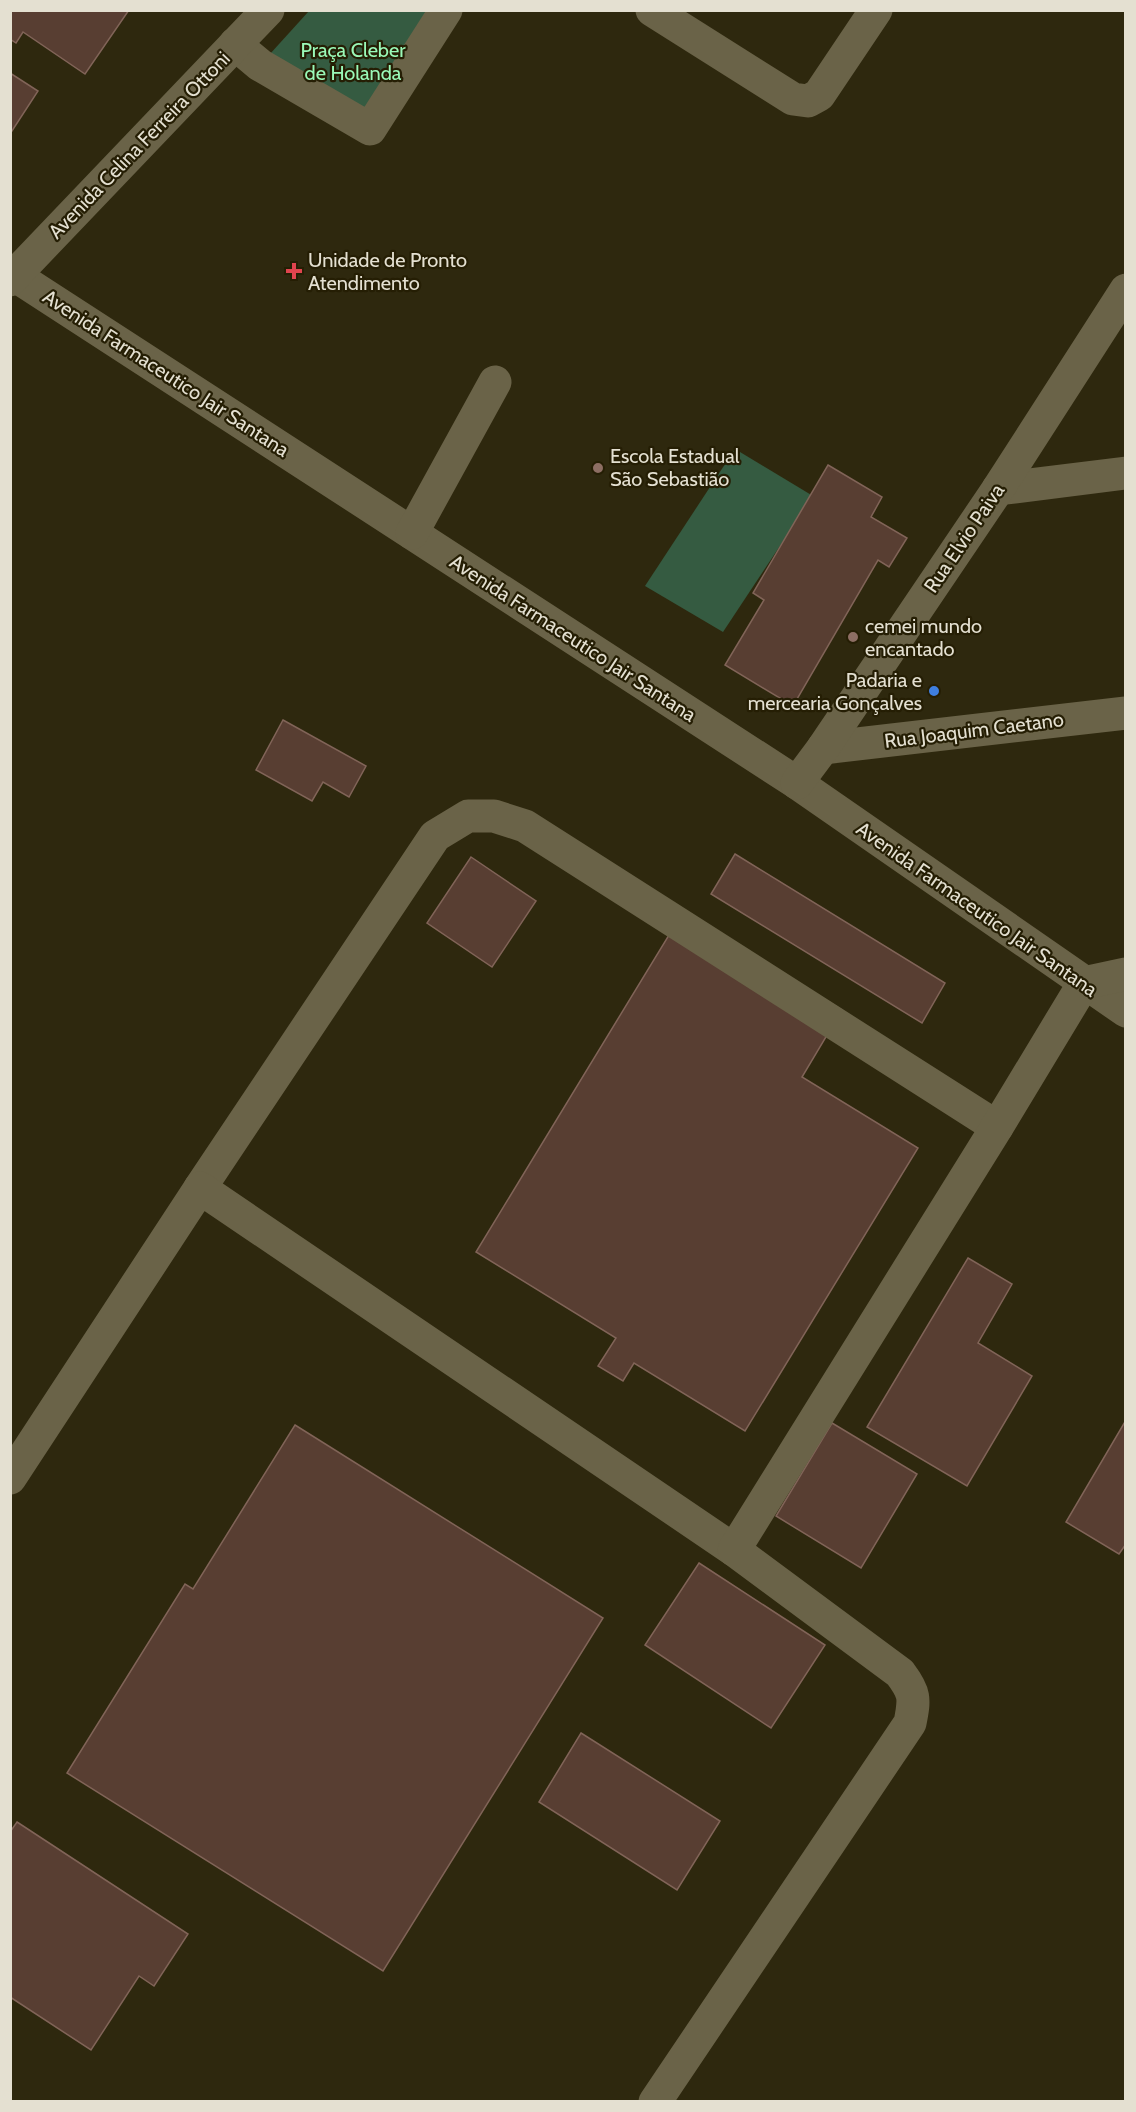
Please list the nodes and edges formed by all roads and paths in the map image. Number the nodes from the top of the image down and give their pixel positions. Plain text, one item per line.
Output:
1 (268, 10) edge
2 (446, 10) edge
3 (652, 10) edge
4 (876, 10) edge
5 (235, 44) junction
6 (12, 278) edge
7 (1125, 290) edge
8 (495, 382) dead end
9 (1125, 473) edge
10 (998, 489) junction
11 (412, 533) junction
12 (1125, 713) edge
13 (823, 748) junction
14 (797, 783) junction
15 (1125, 975) edge
16 (1083, 984) junction
17 (1125, 1011) edge
18 (997, 1127) junction
19 (200, 1188) junction
20 (10, 1478) edge
21 (734, 1550) junction
22 (655, 2102) edge

1 - 5 street, Avenida Celina Ferreira Ottoni
2 - 5 street
3 - 4 street
5 - 6 street, Avenida Celina Ferreira Ottoni
6 - 11 street, Avenida Farmaceutico Jair Santana
7 - 10 street, Rua Elvio Paiva
8 - 11 street
9 - 10 street
10 - 13 street, Rua Elvio Paiva
11 - 14 street, Avenida Farmaceutico Jair Santana
12 - 13 street, Rua Joaquim Caetano
13 - 14 street, Rua Elvio Paiva
14 - 16 street, Avenida Farmaceutico Jair Santana
15 - 16 street
16 - 17 street, Avenida Farmaceutico Jair Santana
16 - 18 street
18 - 19 street
18 - 21 street
19 - 20 street
19 - 21 street
21 - 22 street

